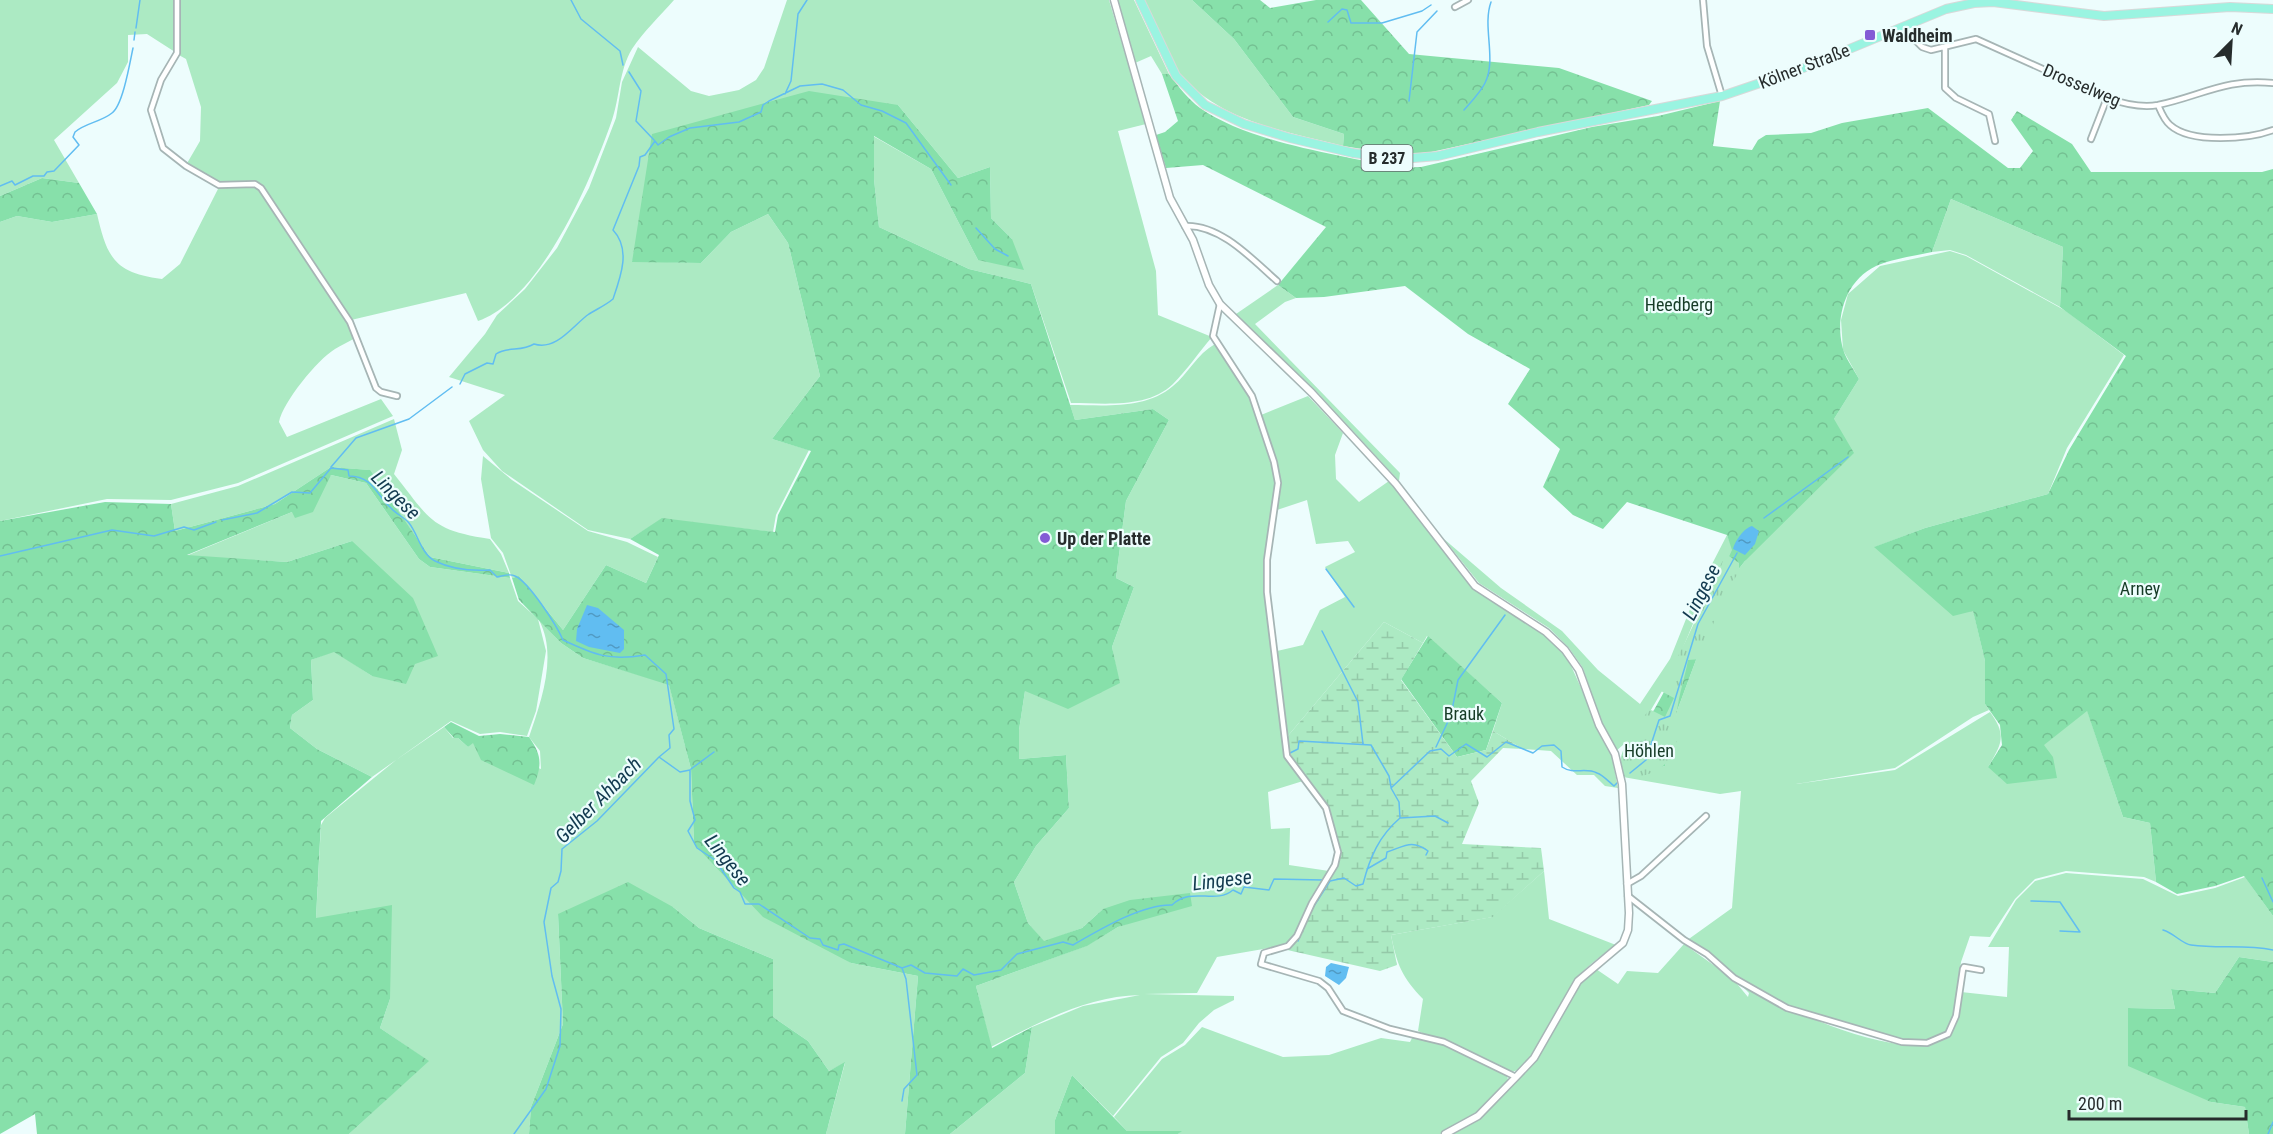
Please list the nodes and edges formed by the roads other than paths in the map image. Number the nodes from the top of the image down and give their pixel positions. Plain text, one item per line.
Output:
1 (177, 0) edge
2 (1114, 0) edge
3 (1140, 0) edge
4 (1468, 0) edge
5 (1703, 0) edge
6 (1455, 7) dead end
7 (2273, 9) edge
8 (1908, 25) junction
9 (1945, 47) junction
10 (2273, 83) edge
11 (1722, 96) junction
12 (2107, 98) junction
13 (2158, 105) junction
14 (2273, 130) edge
15 (2091, 139) dead end
16 (1995, 141) dead end
17 (1185, 226) junction
18 (1277, 281) dead end
19 (1220, 304) junction
20 (397, 396) dead end
21 (1706, 816) dead end
22 (1627, 884) junction
23 (1628, 896) junction
24 (1981, 970) dead end
25 (1516, 1077) junction
26 (1445, 1134) edge

1 - 20 street
2 - 17 street
3 - 11 main road, B 237
4 - 6 street
5 - 11 street
7 - 8 main road, Kölner Straße / B 237
8 - 9 street, Drosselweg
8 - 11 main road, Kölner Straße / B 237
9 - 12 street, Drosselweg
9 - 16 street
10 - 13 street, Drosselweg
12 - 13 street, Drosselweg
12 - 15 street
13 - 14 street
17 - 18 street
17 - 19 street
19 - 22 street
19 - 25 street
21 - 22 street
22 - 23 street
23 - 24 street
23 - 25 street
25 - 26 street

